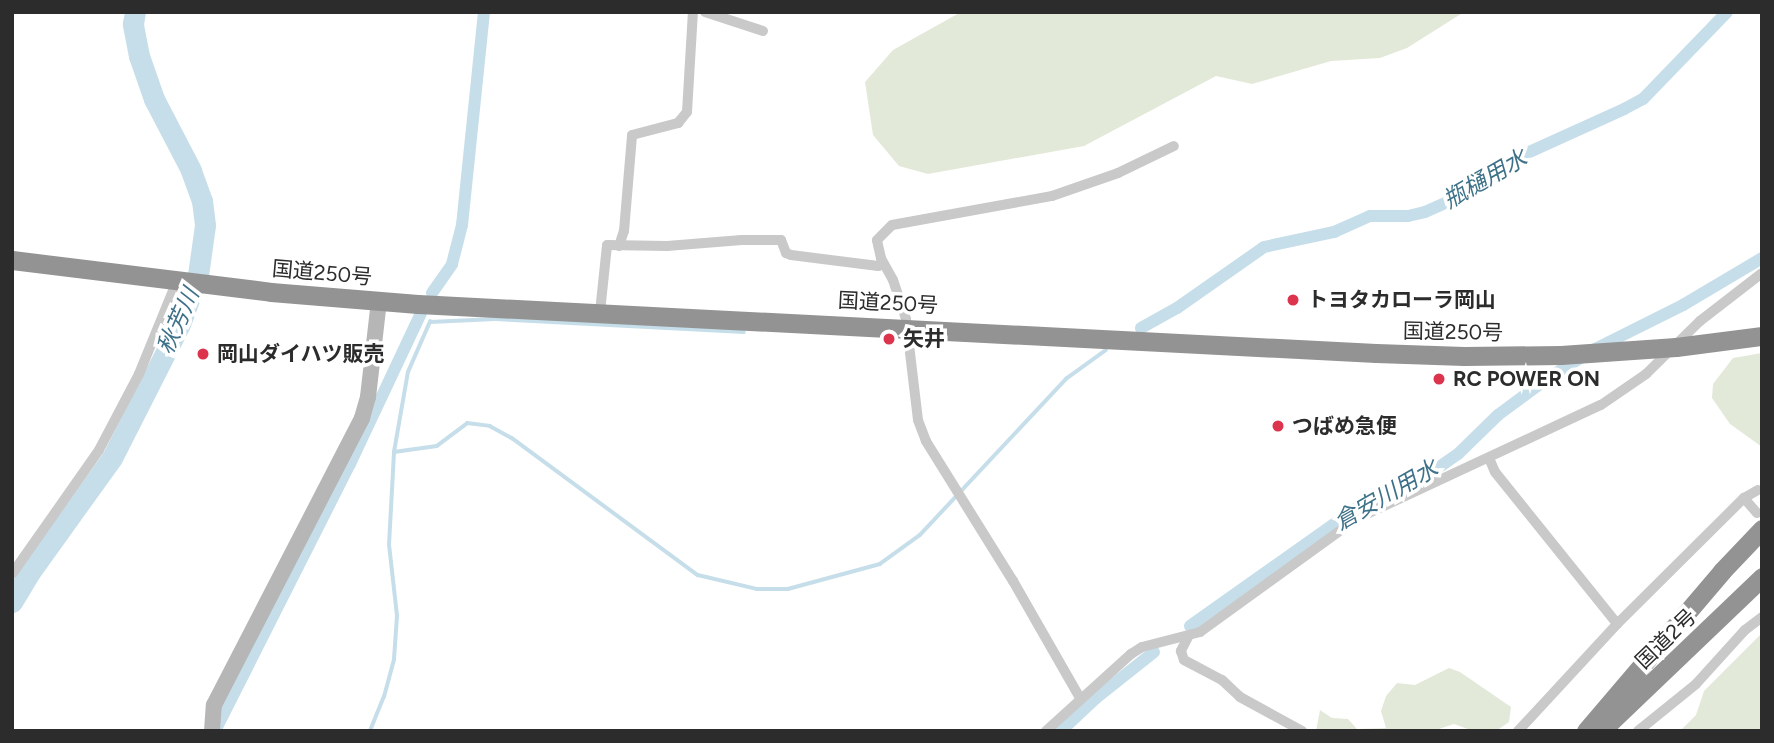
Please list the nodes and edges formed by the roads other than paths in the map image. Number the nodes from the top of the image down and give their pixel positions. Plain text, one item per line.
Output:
1 (693, 12) edge
2 (705, 12) edge
3 (763, 31) dead end
4 (1174, 146) dead end
5 (619, 246) junction
6 (12, 260) edge
7 (884, 264) junction
8 (1762, 273) edge
9 (180, 281) junction
10 (379, 301) junction
11 (600, 312) junction
12 (907, 327) junction
13 (1762, 335) edge
14 (1676, 347) junction
15 (1489, 458) junction
16 (1758, 490) dead end
17 (1744, 498) junction
18 (1759, 521) edge
19 (12, 574) edge
20 (1762, 577) edge
21 (1762, 596) edge
22 (1762, 617) edge
23 (1617, 624) junction
24 (1188, 637) junction
25 (1678, 660) junction
26 (1080, 698) junction
27 (212, 731) edge
28 (1046, 731) edge
29 (1302, 731) edge
30 (1518, 731) edge
31 (1586, 731) edge
32 (1601, 731) edge
33 (1638, 731) edge

1 - 5 street
2 - 3 street
4 - 7 street
5 - 7 street
5 - 11 street
6 - 9 highway, 国道250号
7 - 12 street
8 - 14 street
9 - 10 highway, 国道250号
9 - 19 street
10 - 11 highway, 国道250号
10 - 27 street
11 - 12 highway, 国道250号
12 - 14 highway, 国道250号
12 - 26 street
13 - 14 highway, 国道250号
14 - 15 street
15 - 23 street
15 - 24 street
16 - 17 street
17 - 18 street
17 - 23 street
18 - 31 highway
20 - 25 highway, 国道2号
21 - 25 highway
22 - 33 street
23 - 30 street
24 - 26 street
24 - 29 street
25 - 32 highway, 国道2号
26 - 28 street

